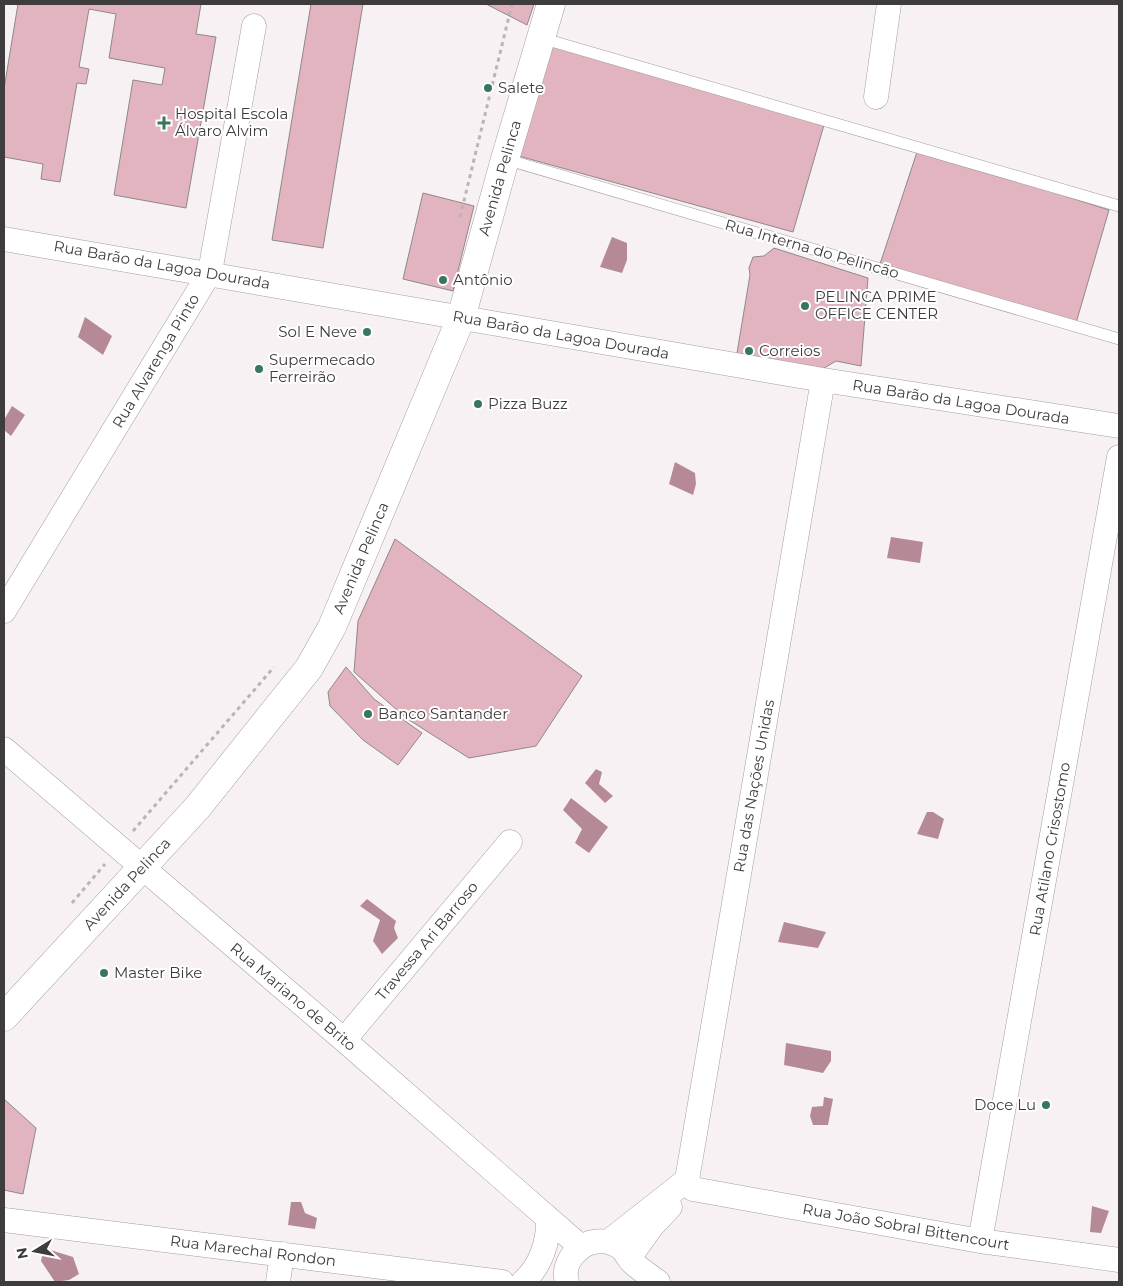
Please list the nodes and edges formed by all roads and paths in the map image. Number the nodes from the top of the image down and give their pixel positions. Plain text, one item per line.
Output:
1 (512, 4) edge
2 (551, 4) edge
3 (889, 4) edge
4 (254, 26) dead end
5 (541, 38) junction
6 (876, 97) dead end
7 (505, 159) junction
8 (1119, 206) edge
9 (460, 218) dead end
10 (4, 239) edge
11 (210, 272) junction
12 (461, 318) junction
13 (1119, 338) edge
14 (823, 380) junction
15 (1119, 426) edge
16 (1119, 457) edge
17 (4, 611) edge
18 (276, 665) dead end
19 (4, 749) edge
20 (510, 842) dead end
21 (118, 848) junction
22 (142, 869) junction
23 (4, 1017) edge
24 (344, 1040) junction
25 (690, 1185) junction
26 (548, 1218) junction
27 (4, 1220) edge
28 (980, 1241) junction
29 (581, 1247) junction
30 (282, 1254) junction
31 (625, 1259) edge
32 (1119, 1260) edge
33 (278, 1282) edge
34 (502, 1282) edge
35 (523, 1282) edge
36 (567, 1282) edge
37 (658, 1282) edge

1 - 9 path
2 - 5 main road, Avenida Pelinca
3 - 6 street
4 - 11 street, Rua Alvarenga Pinto
5 - 7 main road, Avenida Pelinca
5 - 8 lane
7 - 12 main road, Avenida Pelinca
7 - 13 lane, Rua Interna do Pelincão
10 - 11 street, Rua Barão da Lagoa Dourada
11 - 12 street, Rua Barão da Lagoa Dourada
11 - 17 street, Rua Alvarenga Pinto
12 - 14 street, Rua Barão da Lagoa Dourada
12 - 22 main road, Avenida Pelinca
14 - 15 street, Rua Barão da Lagoa Dourada
14 - 25 street, Rua das Nações Unidas
16 - 28 street, Rua Atilano Crisostomo
18 - 21 path
19 - 21 street, Rua Mariano de Brito
20 - 24 street, Travessa Ari Barroso
21 - 22 street, Rua Mariano de Brito
22 - 23 main road, Avenida Pelinca
22 - 24 street, Rua Mariano de Brito
24 - 26 street, Rua Mariano de Brito
25 - 28 street, Rua João Sobral Bittencourt
25 - 31 street
26 - 29 street, Rua Mariano de Brito
26 - 35 street
27 - 30 street, Rua Marechal Rondon
28 - 32 street, Rua João Sobral Bittencourt
29 - 31 street
29 - 36 street
30 - 33 street
30 - 34 street, Rua Marechal Rondon
31 - 37 street

